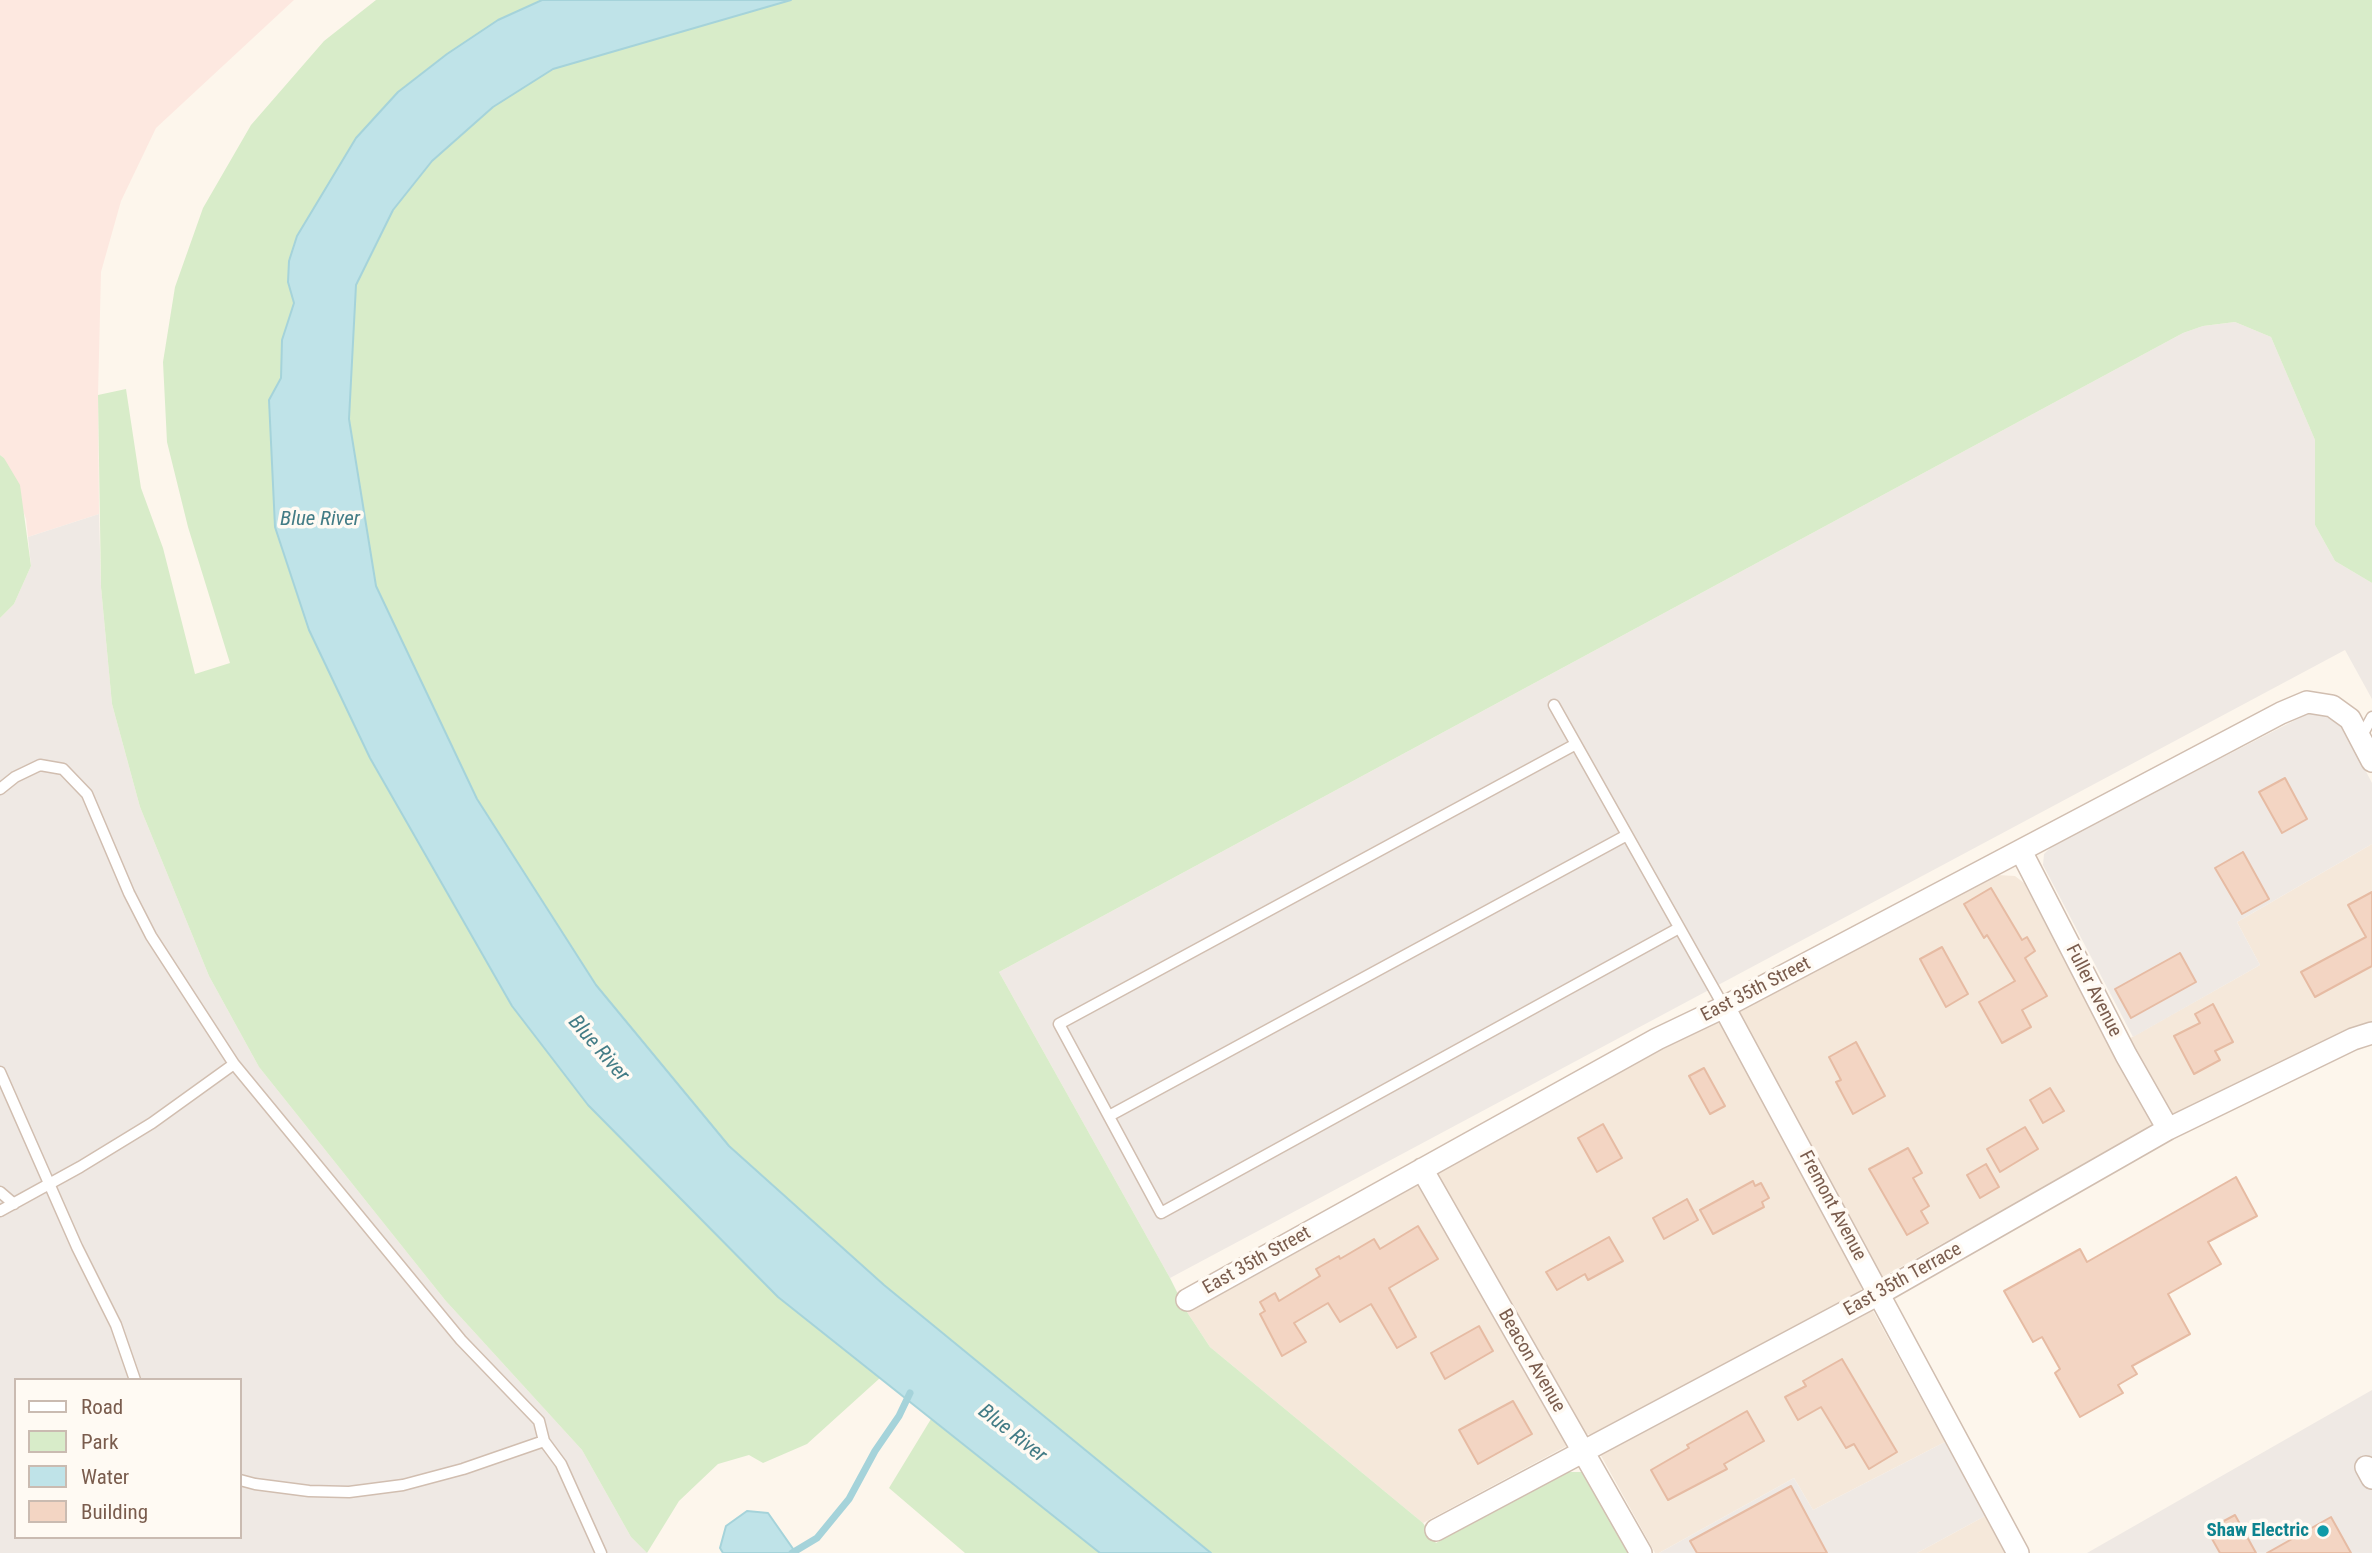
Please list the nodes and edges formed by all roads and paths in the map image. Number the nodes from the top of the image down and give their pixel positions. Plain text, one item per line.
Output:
1 (1554, 705) dead end
2 (2372, 718) edge
3 (2360, 739) junction
4 (1576, 744) junction
5 (2372, 761) edge
6 (0, 789) edge
7 (1627, 835) junction
8 (2021, 851) junction
9 (1679, 928) junction
10 (1724, 1007) junction
11 (2372, 1033) edge
12 (234, 1064) junction
13 (0, 1072) edge
14 (1109, 1116) junction
15 (2168, 1129) junction
16 (1422, 1169) junction
17 (50, 1184) junction
18 (0, 1192) edge
19 (14, 1203) junction
20 (0, 1211) edge
21 (1880, 1294) junction
22 (1187, 1300) dead end
23 (134, 1378) edge
24 (544, 1441) junction
25 (1583, 1452) junction
26 (242, 1481) edge
27 (1436, 1530) dead end
28 (601, 1553) edge
29 (1641, 1553) edge
30 (2018, 1553) edge

1 - 4 lane
2 - 3 lane
3 - 5 street
3 - 8 street, East 35th Street
4 - 7 lane
4 - 14 lane
6 - 12 lane
7 - 9 lane
7 - 14 lane
8 - 10 street, East 35th Street
8 - 15 street, Fuller Avenue
9 - 10 lane
9 - 14 lane
10 - 16 street, East 35th Street
10 - 21 street, Fremont Avenue
11 - 15 street, East 35th Terrace
12 - 17 lane
12 - 24 lane
13 - 17 lane
15 - 21 street, East 35th Terrace
16 - 22 street, East 35th Street
16 - 25 street, Beacon Avenue
17 - 19 lane
17 - 23 lane
18 - 19 lane
19 - 20 lane
21 - 25 street, East 35th Terrace
21 - 30 street, Fremont Avenue
24 - 26 lane
24 - 28 lane
25 - 27 street, East 35th Terrace
25 - 29 street, Beacon Avenue

